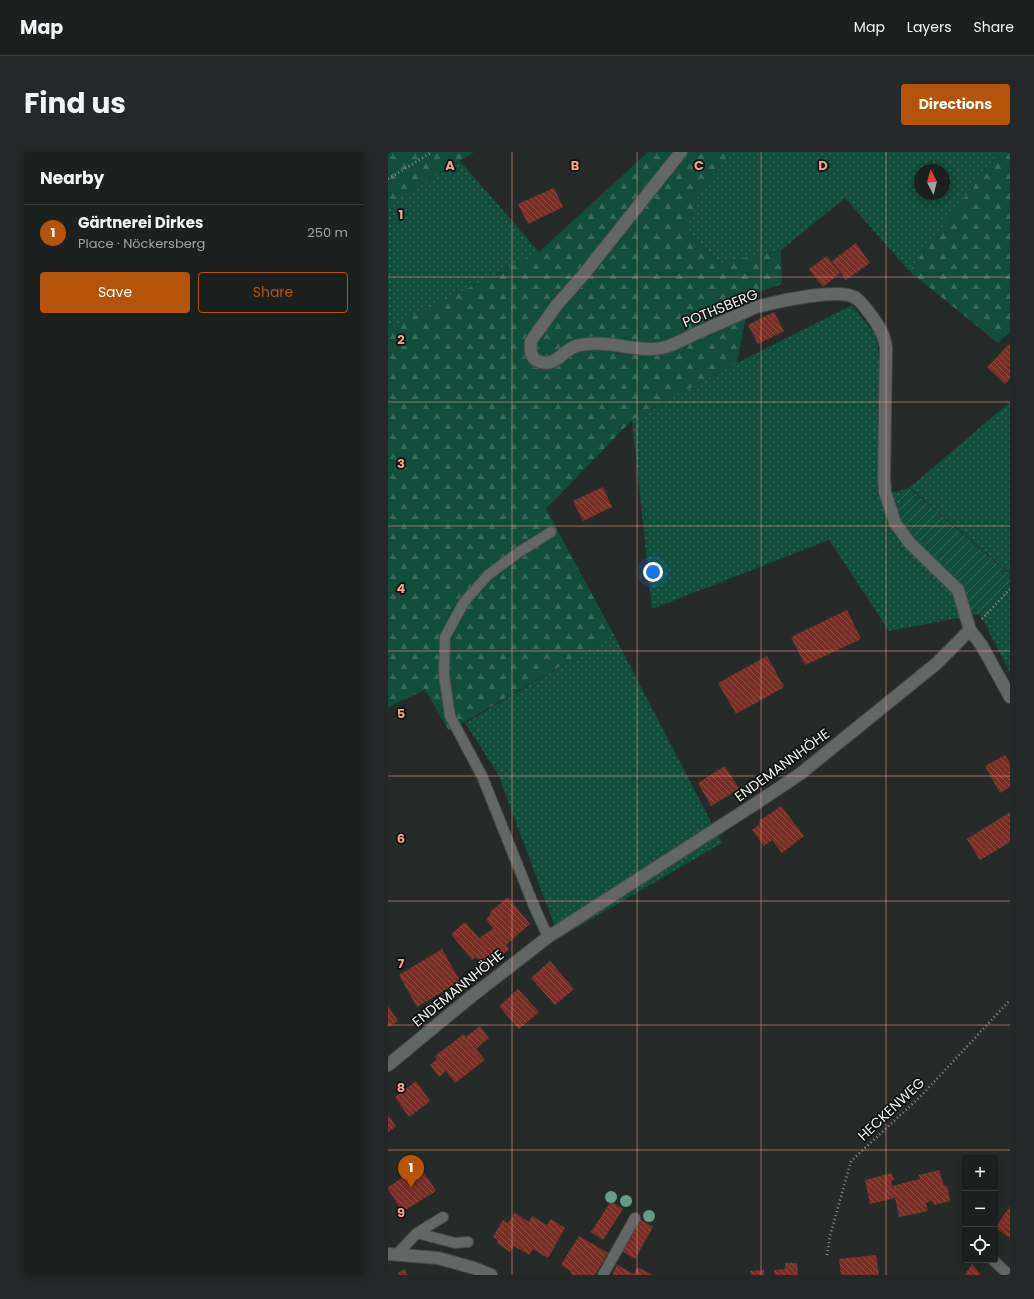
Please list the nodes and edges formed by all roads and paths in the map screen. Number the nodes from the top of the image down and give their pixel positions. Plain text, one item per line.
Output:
1 (432, 152) edge
2 (681, 152) edge
3 (388, 179) edge
4 (551, 532) dead end
5 (1010, 589) edge
6 (970, 630) junction
7 (1010, 697) edge
8 (548, 937) junction
9 (1010, 1000) edge
10 (388, 1064) edge
11 (443, 1217) dead end
12 (635, 1218) dead end
13 (417, 1233) junction
14 (468, 1242) dead end
15 (393, 1254) edge
16 (827, 1255) dead end
17 (996, 1263) edge
18 (492, 1275) edge
19 (603, 1275) edge
20 (1009, 1275) edge

1 - 3 path
2 - 6 street, POTHSBERG
4 - 8 lane
5 - 6 path
6 - 7 street, POTHSBERG
6 - 8 street, ENDEMANNHÖHE
8 - 10 street, ENDEMANNHÖHE
9 - 16 path, HECKENWEG
11 - 13 lane
12 - 19 lane
13 - 14 lane
13 - 15 lane
15 - 18 street
17 - 20 lane

